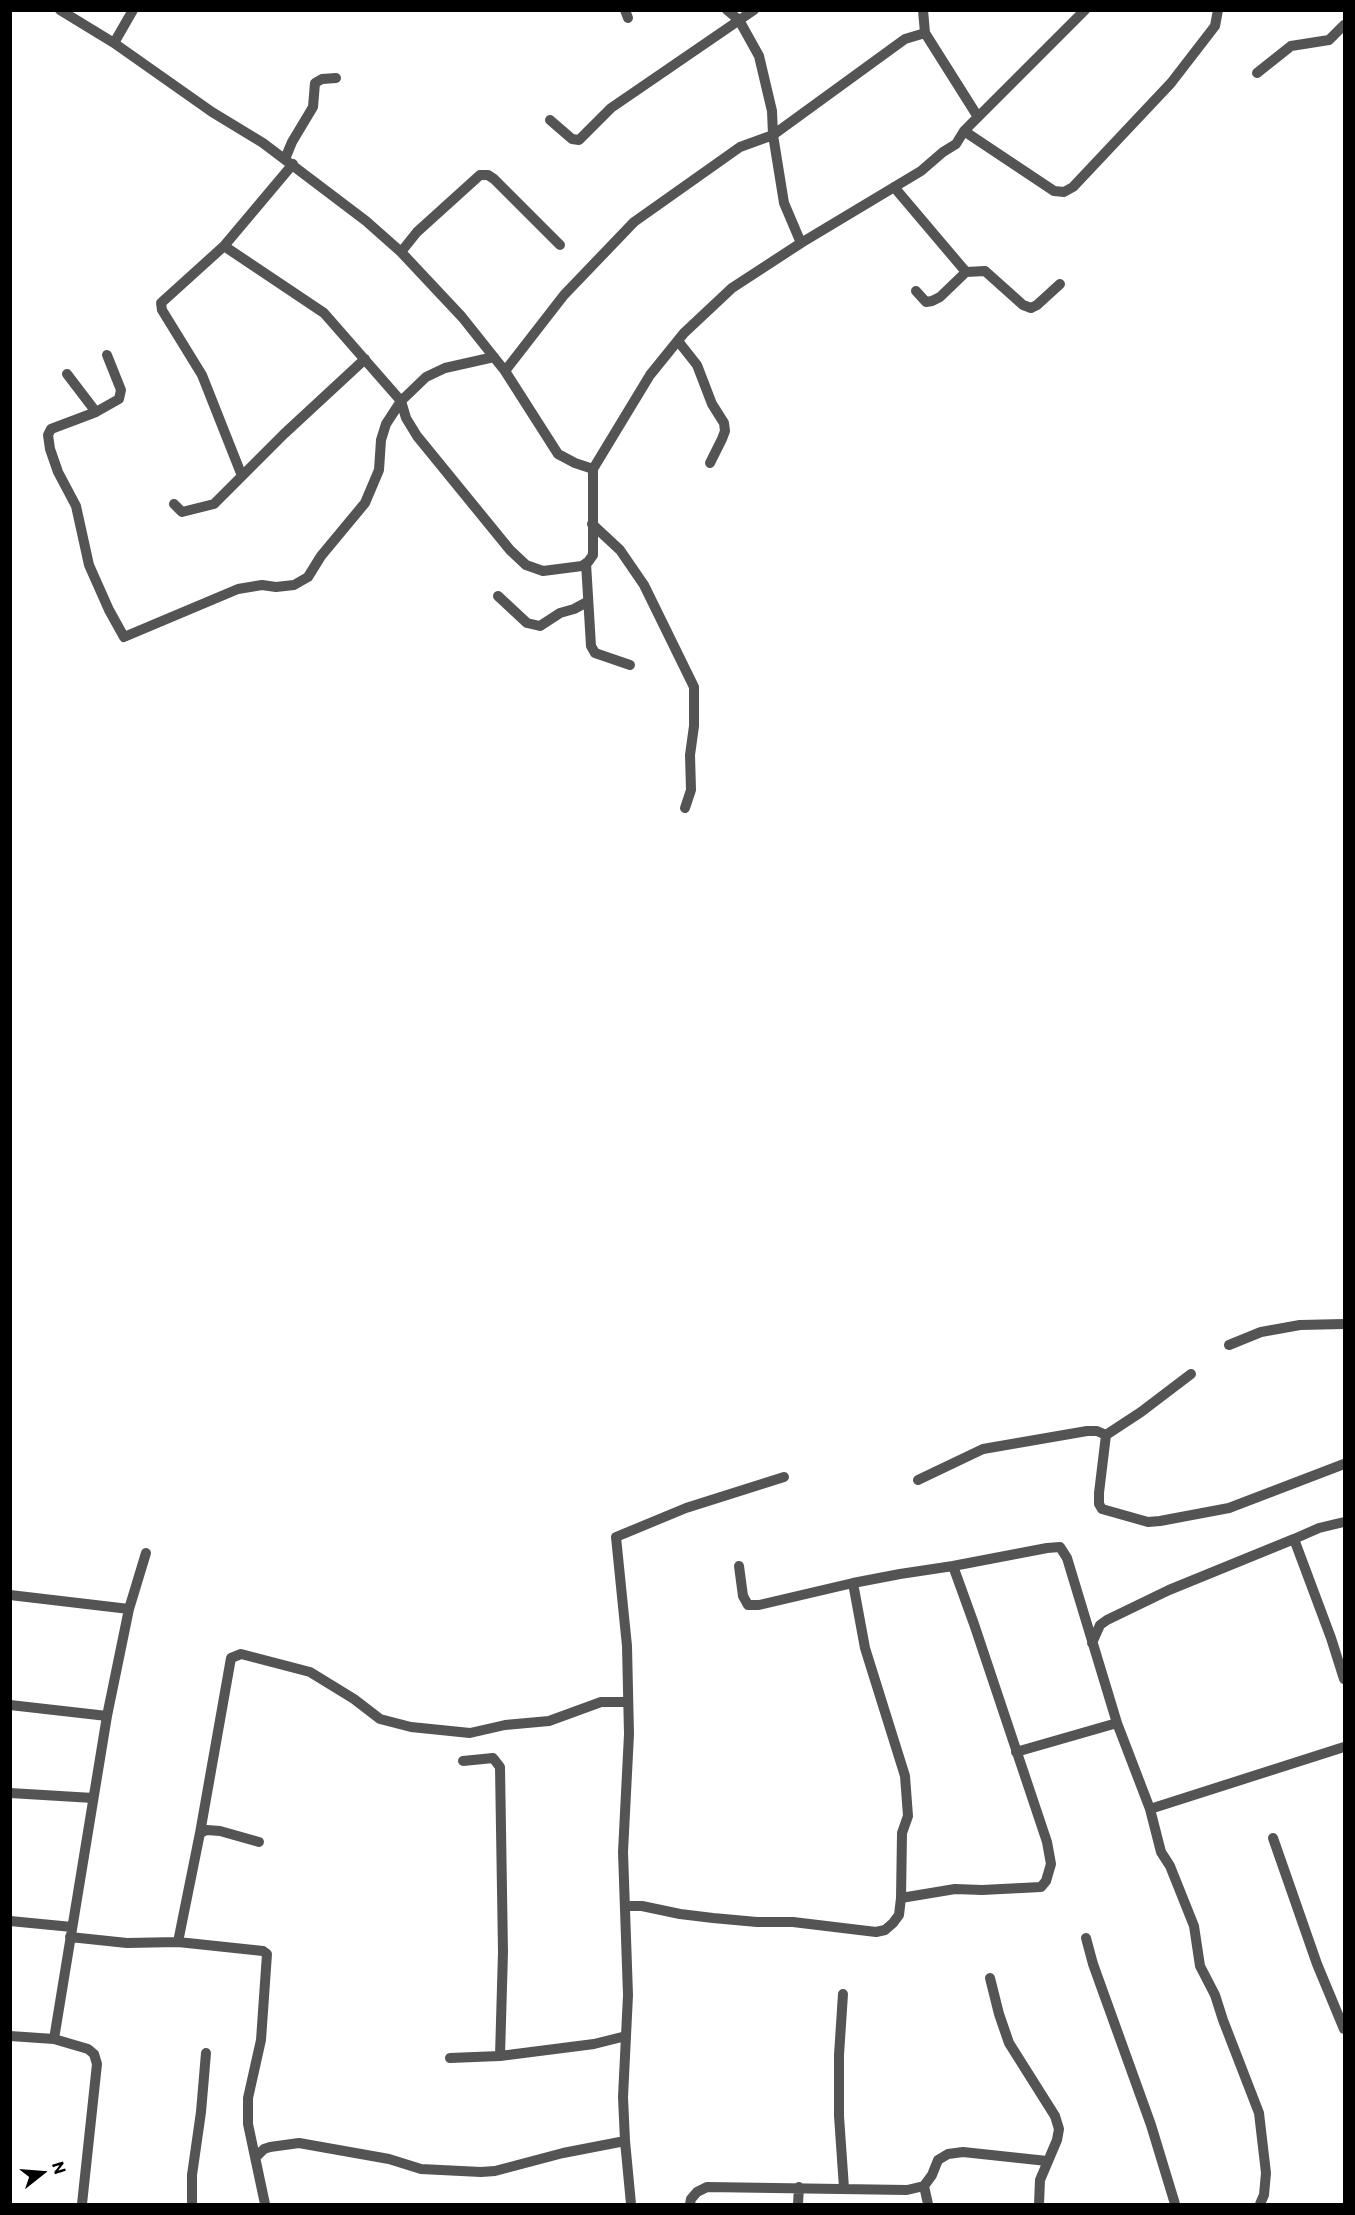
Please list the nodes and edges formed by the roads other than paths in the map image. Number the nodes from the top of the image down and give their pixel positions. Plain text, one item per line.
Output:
1 (60, 10) edge
2 (133, 10) edge
3 (727, 10) edge
4 (754, 10) edge
5 (923, 10) edge
6 (1085, 10) edge
7 (1218, 10) edge
8 (739, 20) junction
9 (1344, 25) edge
10 (925, 33) junction
11 (114, 43) junction
12 (1257, 73) dead end
13 (336, 78) dead end
14 (978, 117) junction
15 (550, 120) dead end
16 (964, 131) junction
17 (773, 135) junction
18 (289, 162) junction
19 (894, 187) junction
20 (801, 243) junction
21 (560, 245) dead end
22 (224, 246) junction
23 (401, 252) junction
24 (966, 272) junction
25 (1060, 284) dead end
26 (916, 291) dead end
27 (678, 341) junction
28 (107, 355) dead end
29 (494, 357) junction
30 (365, 359) junction
31 (505, 371) junction
32 (67, 374) dead end
33 (401, 401) junction
34 (96, 412) junction
35 (710, 463) dead end
36 (593, 469) junction
37 (242, 476) junction
38 (174, 504) dead end
39 (592, 524) junction
40 (586, 563) junction
41 (498, 596) dead end
42 (587, 602) junction
43 (630, 665) dead end
44 (685, 808) dead end
45 (1344, 1324) edge
46 (1229, 1345) dead end
47 (1191, 1374) dead end
48 (1106, 1435) junction
49 (1344, 1464) edge
50 (784, 1477) dead end
51 (918, 1480) dead end
52 (1344, 1522) edge
53 (1294, 1539) junction
54 (146, 1553) dead end
55 (739, 1566) dead end
56 (953, 1566) junction
57 (854, 1583) junction
58 (10, 1595) edge
59 (129, 1609) junction
60 (1092, 1643) junction
61 (1344, 1679) edge
62 (627, 1702) junction
63 (10, 1705) edge
64 (107, 1716) junction
65 (1117, 1723) junction
66 (1344, 1747) edge
67 (1016, 1752) junction
68 (463, 1761) dead end
69 (10, 1793) edge
70 (93, 1798) junction
71 (1150, 1809) junction
72 (200, 1833) junction
73 (1273, 1838) dead end
74 (259, 1842) dead end
75 (902, 1898) junction
76 (625, 1906) junction
77 (10, 1921) edge
78 (71, 1932) junction
79 (1086, 1938) dead end
80 (178, 1942) junction
81 (990, 1978) dead end
82 (843, 1994) dead end
83 (1344, 2029) edge
84 (10, 2036) edge
85 (626, 2036) junction
86 (54, 2039) junction
87 (206, 2053) dead end
88 (500, 2056) junction
89 (450, 2058) dead end
90 (625, 2141) junction
91 (256, 2157) junction
92 (1047, 2161) junction
93 (924, 2186) junction
94 (799, 2187) junction
95 (844, 2188) junction
96 (82, 2205) edge
97 (192, 2205) edge
98 (265, 2205) edge
99 (632, 2205) edge
100 (690, 2205) edge
101 (798, 2205) edge
102 (928, 2205) edge
103 (1039, 2205) edge
104 (1175, 2205) edge
105 (1260, 2205) edge

1 - 11 street
2 - 11 street
3 - 8 street
4 - 8 street
5 - 10 street
6 - 14 street
7 - 16 street
8 - 15 street
8 - 17 street
9 - 12 street
10 - 14 street
10 - 17 street
11 - 18 street
13 - 18 street
14 - 16 street
16 - 19 street
17 - 20 street
17 - 31 street
18 - 22 street
18 - 23 street
19 - 20 street
19 - 24 street
20 - 27 street
21 - 23 street
22 - 30 street
22 - 37 street
23 - 29 street
24 - 25 street
24 - 26 street
27 - 35 street
27 - 36 street
28 - 34 street
29 - 31 street
29 - 33 street
30 - 33 street
30 - 37 street
31 - 36 street
32 - 34 street
33 - 34 street
33 - 40 street
36 - 39 street
37 - 38 street
39 - 40 street
39 - 44 street
40 - 42 street
41 - 42 street
42 - 43 street
45 - 46 street
47 - 48 street
48 - 49 street
48 - 51 street
50 - 62 street
52 - 53 street
53 - 60 street
53 - 61 street
54 - 59 street
55 - 57 street
56 - 57 street
56 - 60 street
56 - 67 street
57 - 75 street
58 - 59 street
59 - 64 street
60 - 65 street
62 - 72 street
62 - 76 street
63 - 64 street
64 - 70 street
65 - 67 street
65 - 71 street
66 - 71 street
67 - 75 street
68 - 88 street
69 - 70 street
70 - 78 street
71 - 105 street
72 - 74 street
72 - 80 street
73 - 83 street
75 - 76 street
76 - 85 street
77 - 78 street
78 - 80 street
78 - 86 street
79 - 104 street
80 - 91 street
81 - 92 street
82 - 95 street
84 - 86 street
85 - 88 street
85 - 90 street
86 - 96 street
87 - 97 street
88 - 89 street
90 - 91 street
90 - 99 street
91 - 98 street
92 - 93 street
92 - 103 street
93 - 95 street
93 - 102 street
94 - 95 street
94 - 100 street
94 - 101 street

